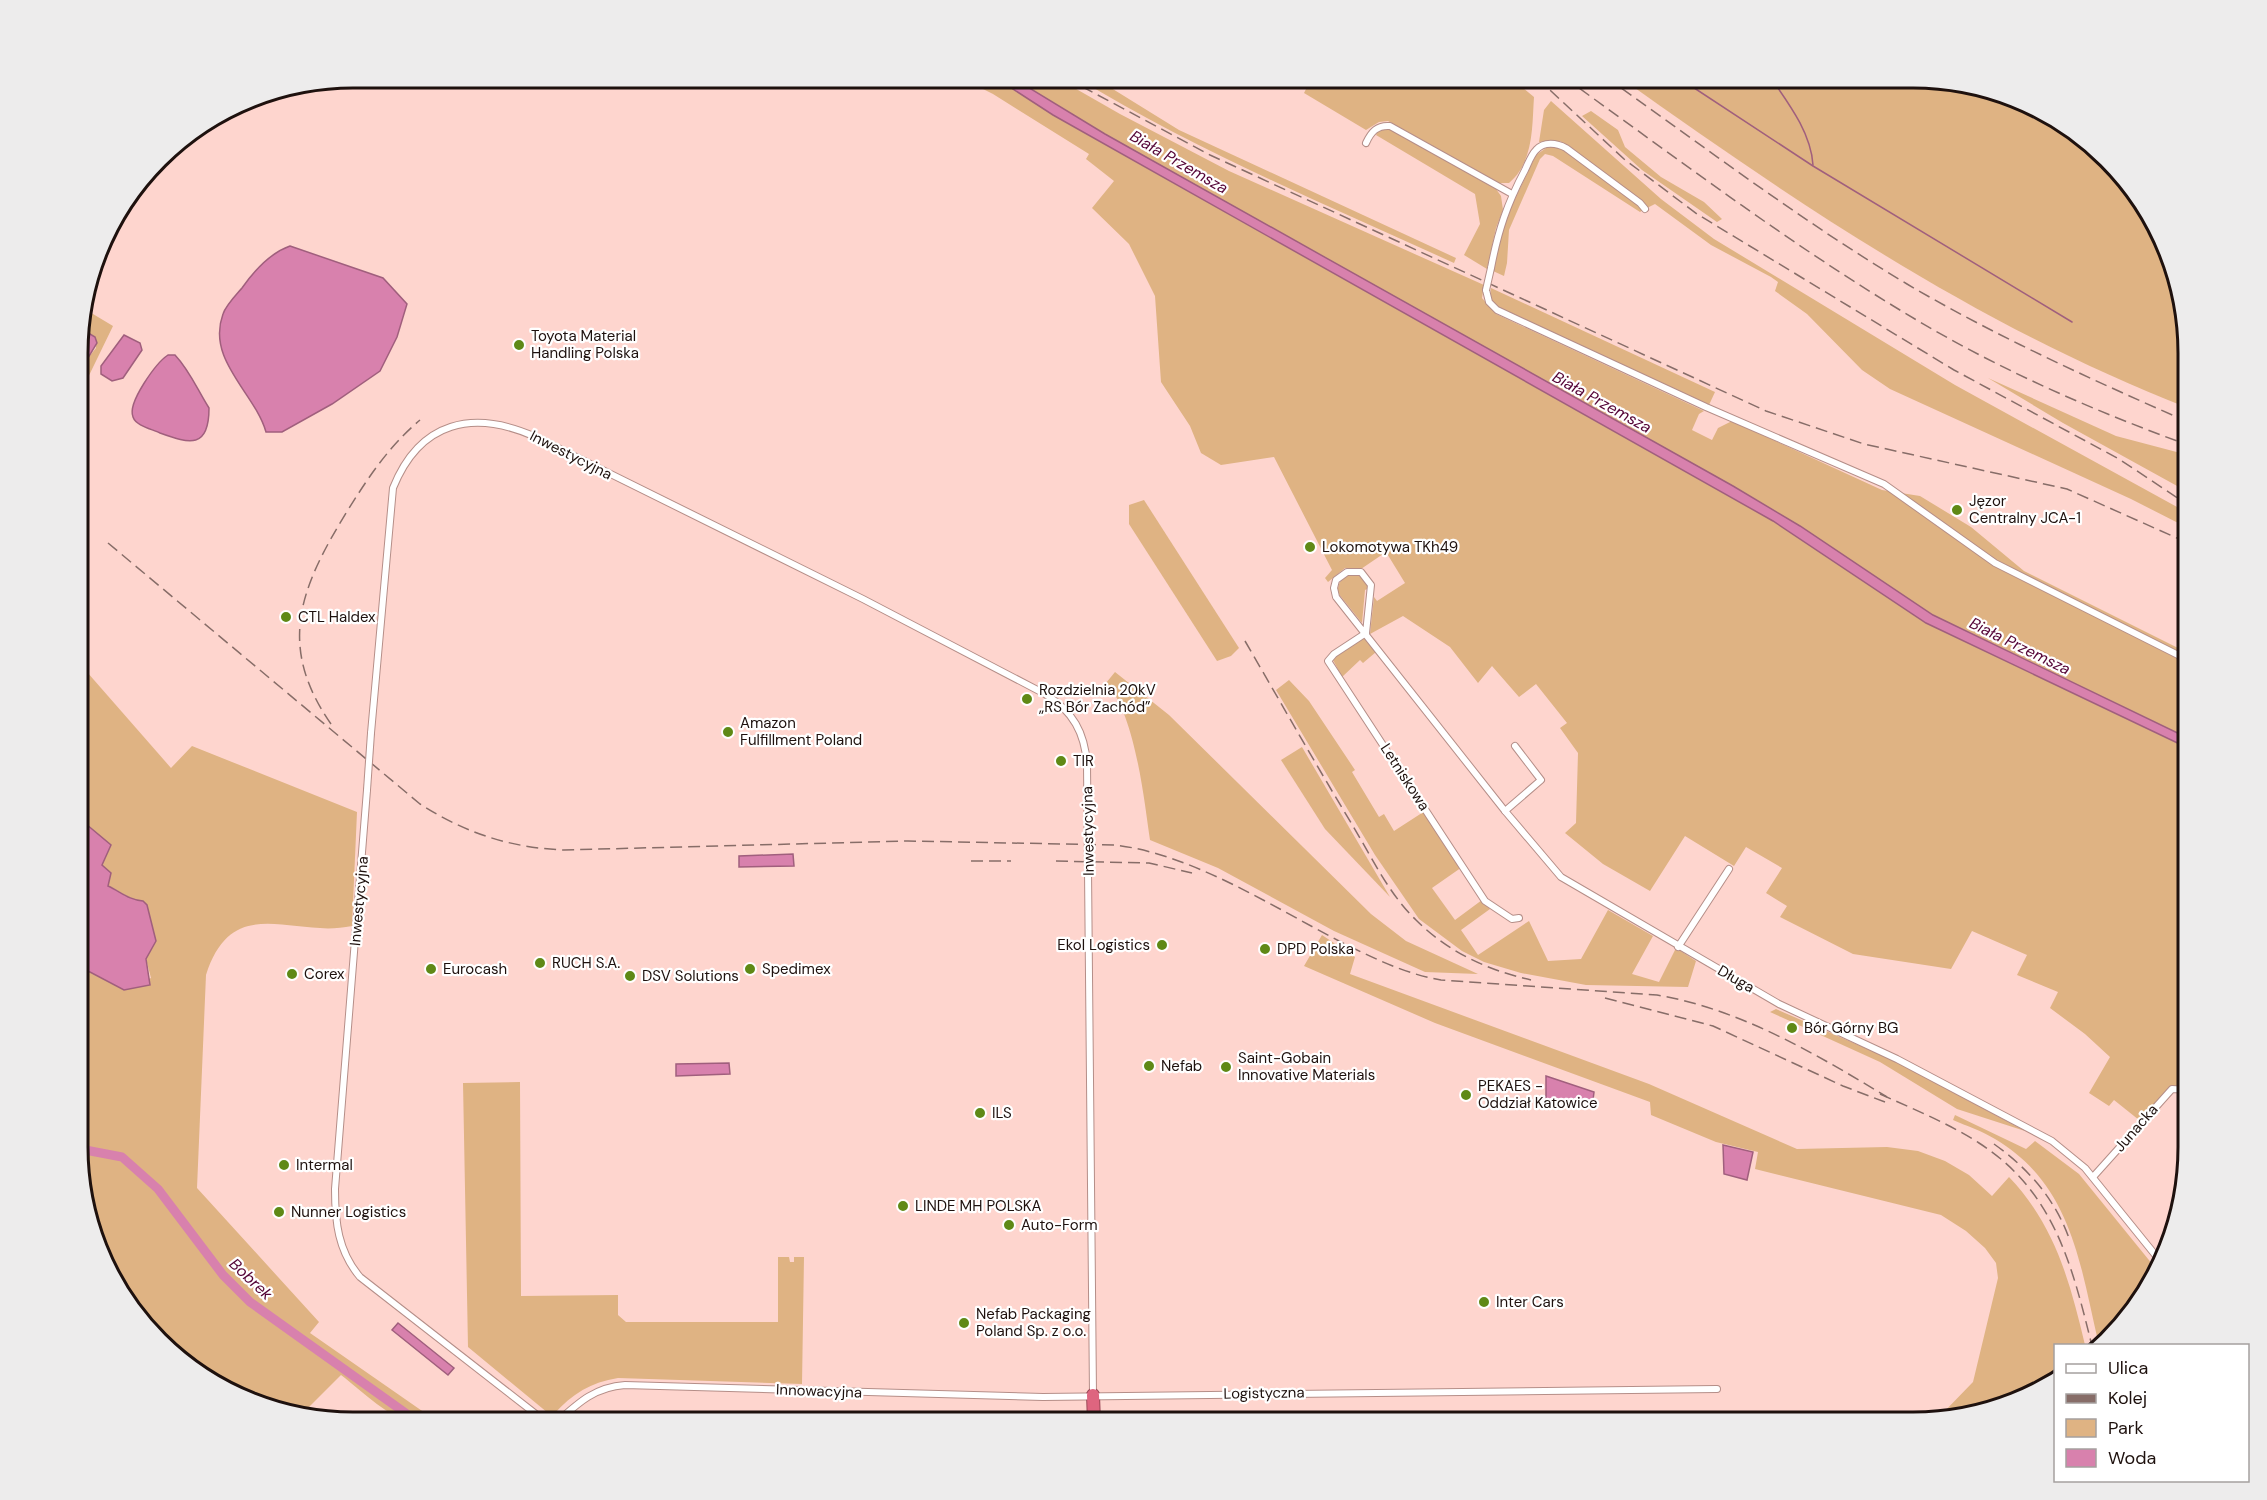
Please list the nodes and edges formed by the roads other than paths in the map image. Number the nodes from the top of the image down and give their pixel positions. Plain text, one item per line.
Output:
1 (1366, 143) dead end
2 (1512, 194) junction
3 (1645, 209) dead end
4 (1366, 633) junction
5 (2178, 655) edge
6 (1515, 746) dead end
7 (1505, 812) junction
8 (1730, 868) dead end
9 (1519, 918) dead end
10 (1678, 947) junction
11 (2178, 1089) edge
12 (2093, 1177) junction
13 (2155, 1255) edge
14 (1717, 1389) dead end
15 (1093, 1395) junction
16 (533, 1412) edge
17 (569, 1412) edge
18 (1094, 1412) edge

1 - 2 street
2 - 3 street
2 - 5 street, bridge
4 - 4 street, Długa
4 - 7 street, Długa
4 - 9 street, Letniskowa
6 - 7 street
7 - 10 street, Długa
8 - 10 street
10 - 12 street, Długa
11 - 12 street, Junacka
12 - 13 street, Długa
14 - 15 street, Logistyczna
15 - 16 street, Inwestycyjna, bridge
15 - 17 street, Innowacyjna
15 - 18 highway

